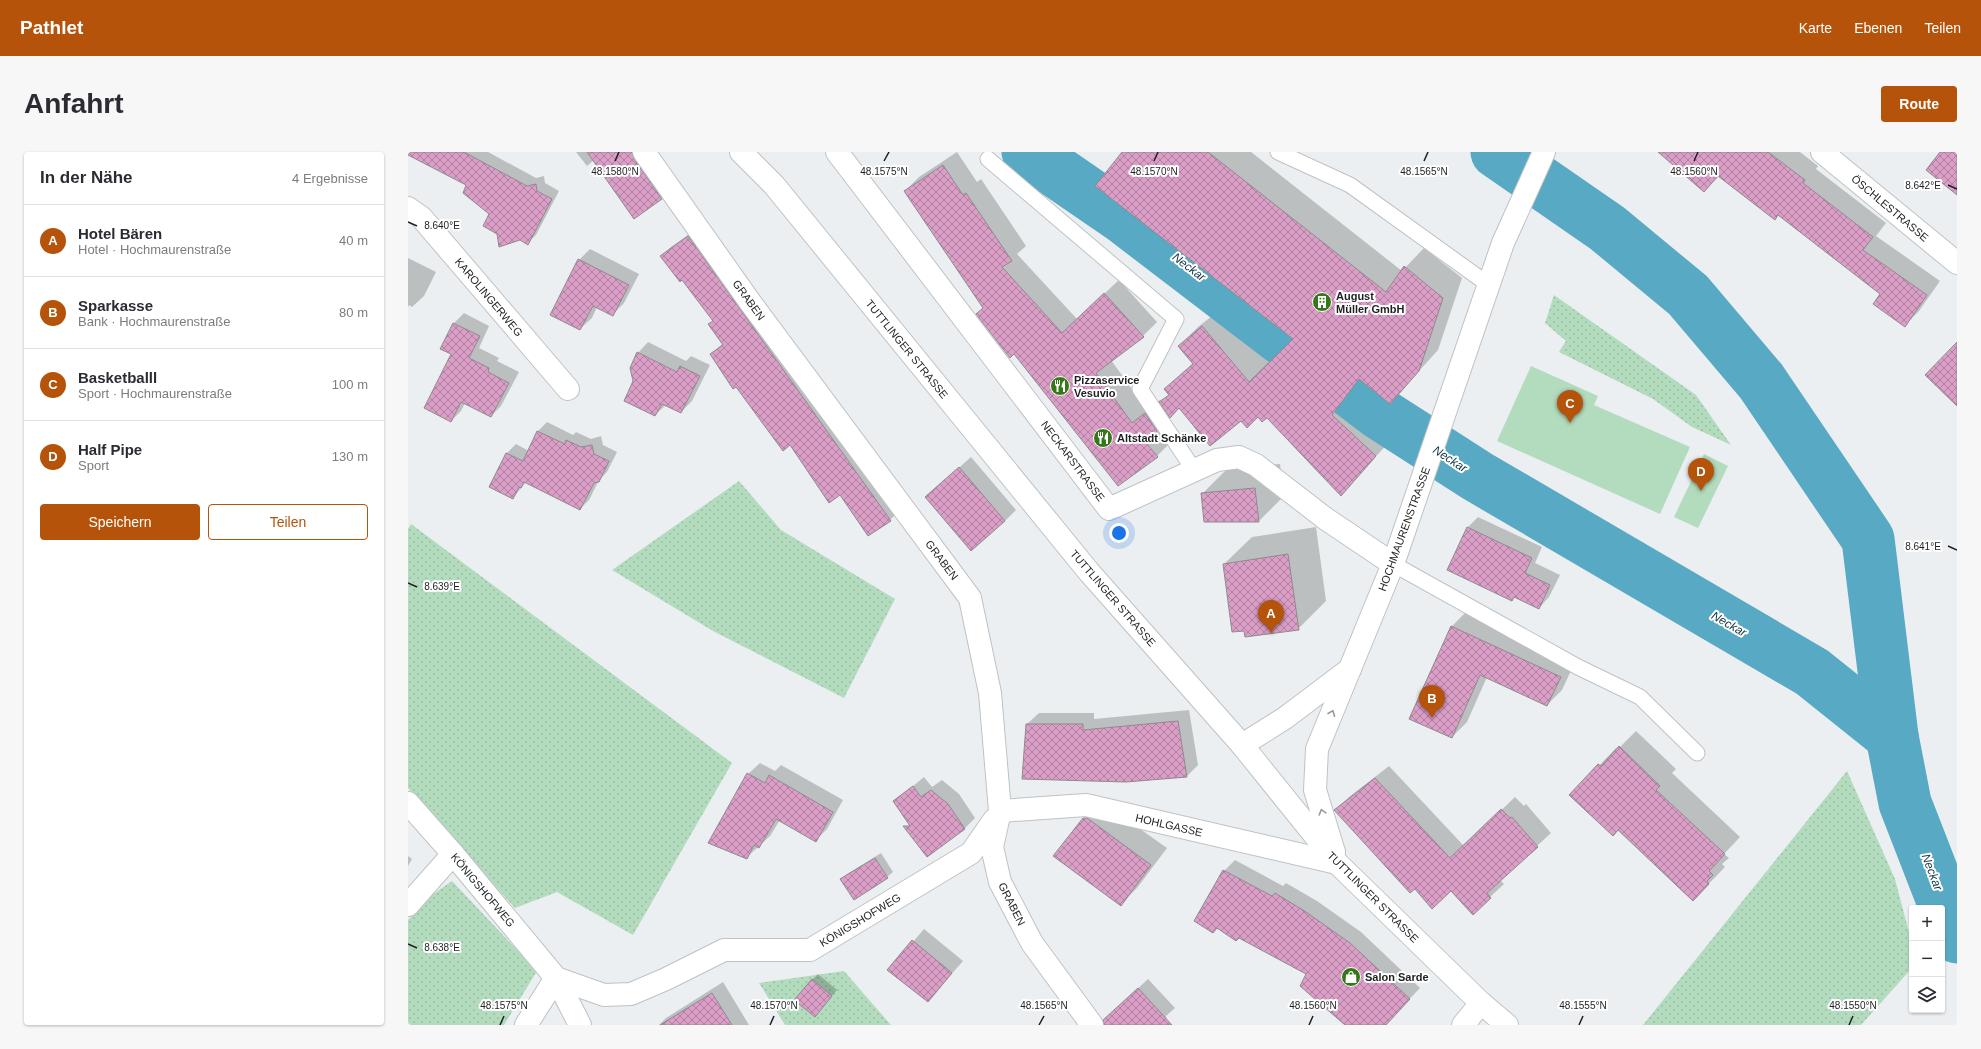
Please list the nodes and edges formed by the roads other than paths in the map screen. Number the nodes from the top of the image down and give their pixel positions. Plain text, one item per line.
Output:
1 (644, 152) edge
2 (741, 152) edge
3 (837, 152) edge
4 (1278, 152) edge
5 (1544, 152) edge
6 (1822, 152) edge
7 (988, 159) dead end
8 (408, 208) edge
9 (1957, 263) edge
10 (1489, 285) junction
11 (568, 389) dead end
12 (1194, 470) junction
13 (1393, 564) junction
14 (1351, 668) junction
15 (1242, 745) junction
16 (1697, 753) dead end
17 (408, 803) edge
18 (1000, 811) junction
19 (453, 854) junction
20 (1337, 863) junction
21 (408, 905) edge
22 (556, 978) junction
23 (1481, 1003) junction
24 (526, 1025) edge
25 (580, 1025) edge
26 (1092, 1025) edge
27 (1463, 1025) edge
28 (1507, 1025) edge

1 - 18 street, GRABEN
2 - 15 street, TUTTLINGER STRASSE
3 - 12 street, NECKARSTRASSE
4 - 10 lane
5 - 10 street, HOCHMAURENSTRASSE
6 - 9 street, ÖSCHLESTRASSE
7 - 12 lane
8 - 11 street, KAROLINGERWEG
10 - 13 street, HOCHMAURENSTRASSE
12 - 13 street, NECKARSTRASSE
13 - 14 street, HOCHMAURENSTRASSE
13 - 16 lane
14 - 15 street
20 -> 14 street, HOCHMAURENSTRASSE
15 - 20 street, TUTTLINGER STRASSE
17 - 19 street, KÖNIGSHOFWEG
18 - 20 street, HOHLGASSE
18 - 22 street, KÖNIGSHOFWEG
18 - 26 street, GRABEN
19 - 21 street
19 - 22 street, KÖNIGSHOFWEG
20 - 23 street, TUTTLINGER STRASSE
22 - 24 street
22 - 25 street, KÖNIGSHOFWEG
23 - 27 street
23 - 28 street, TUTTLINGER STRASSE

